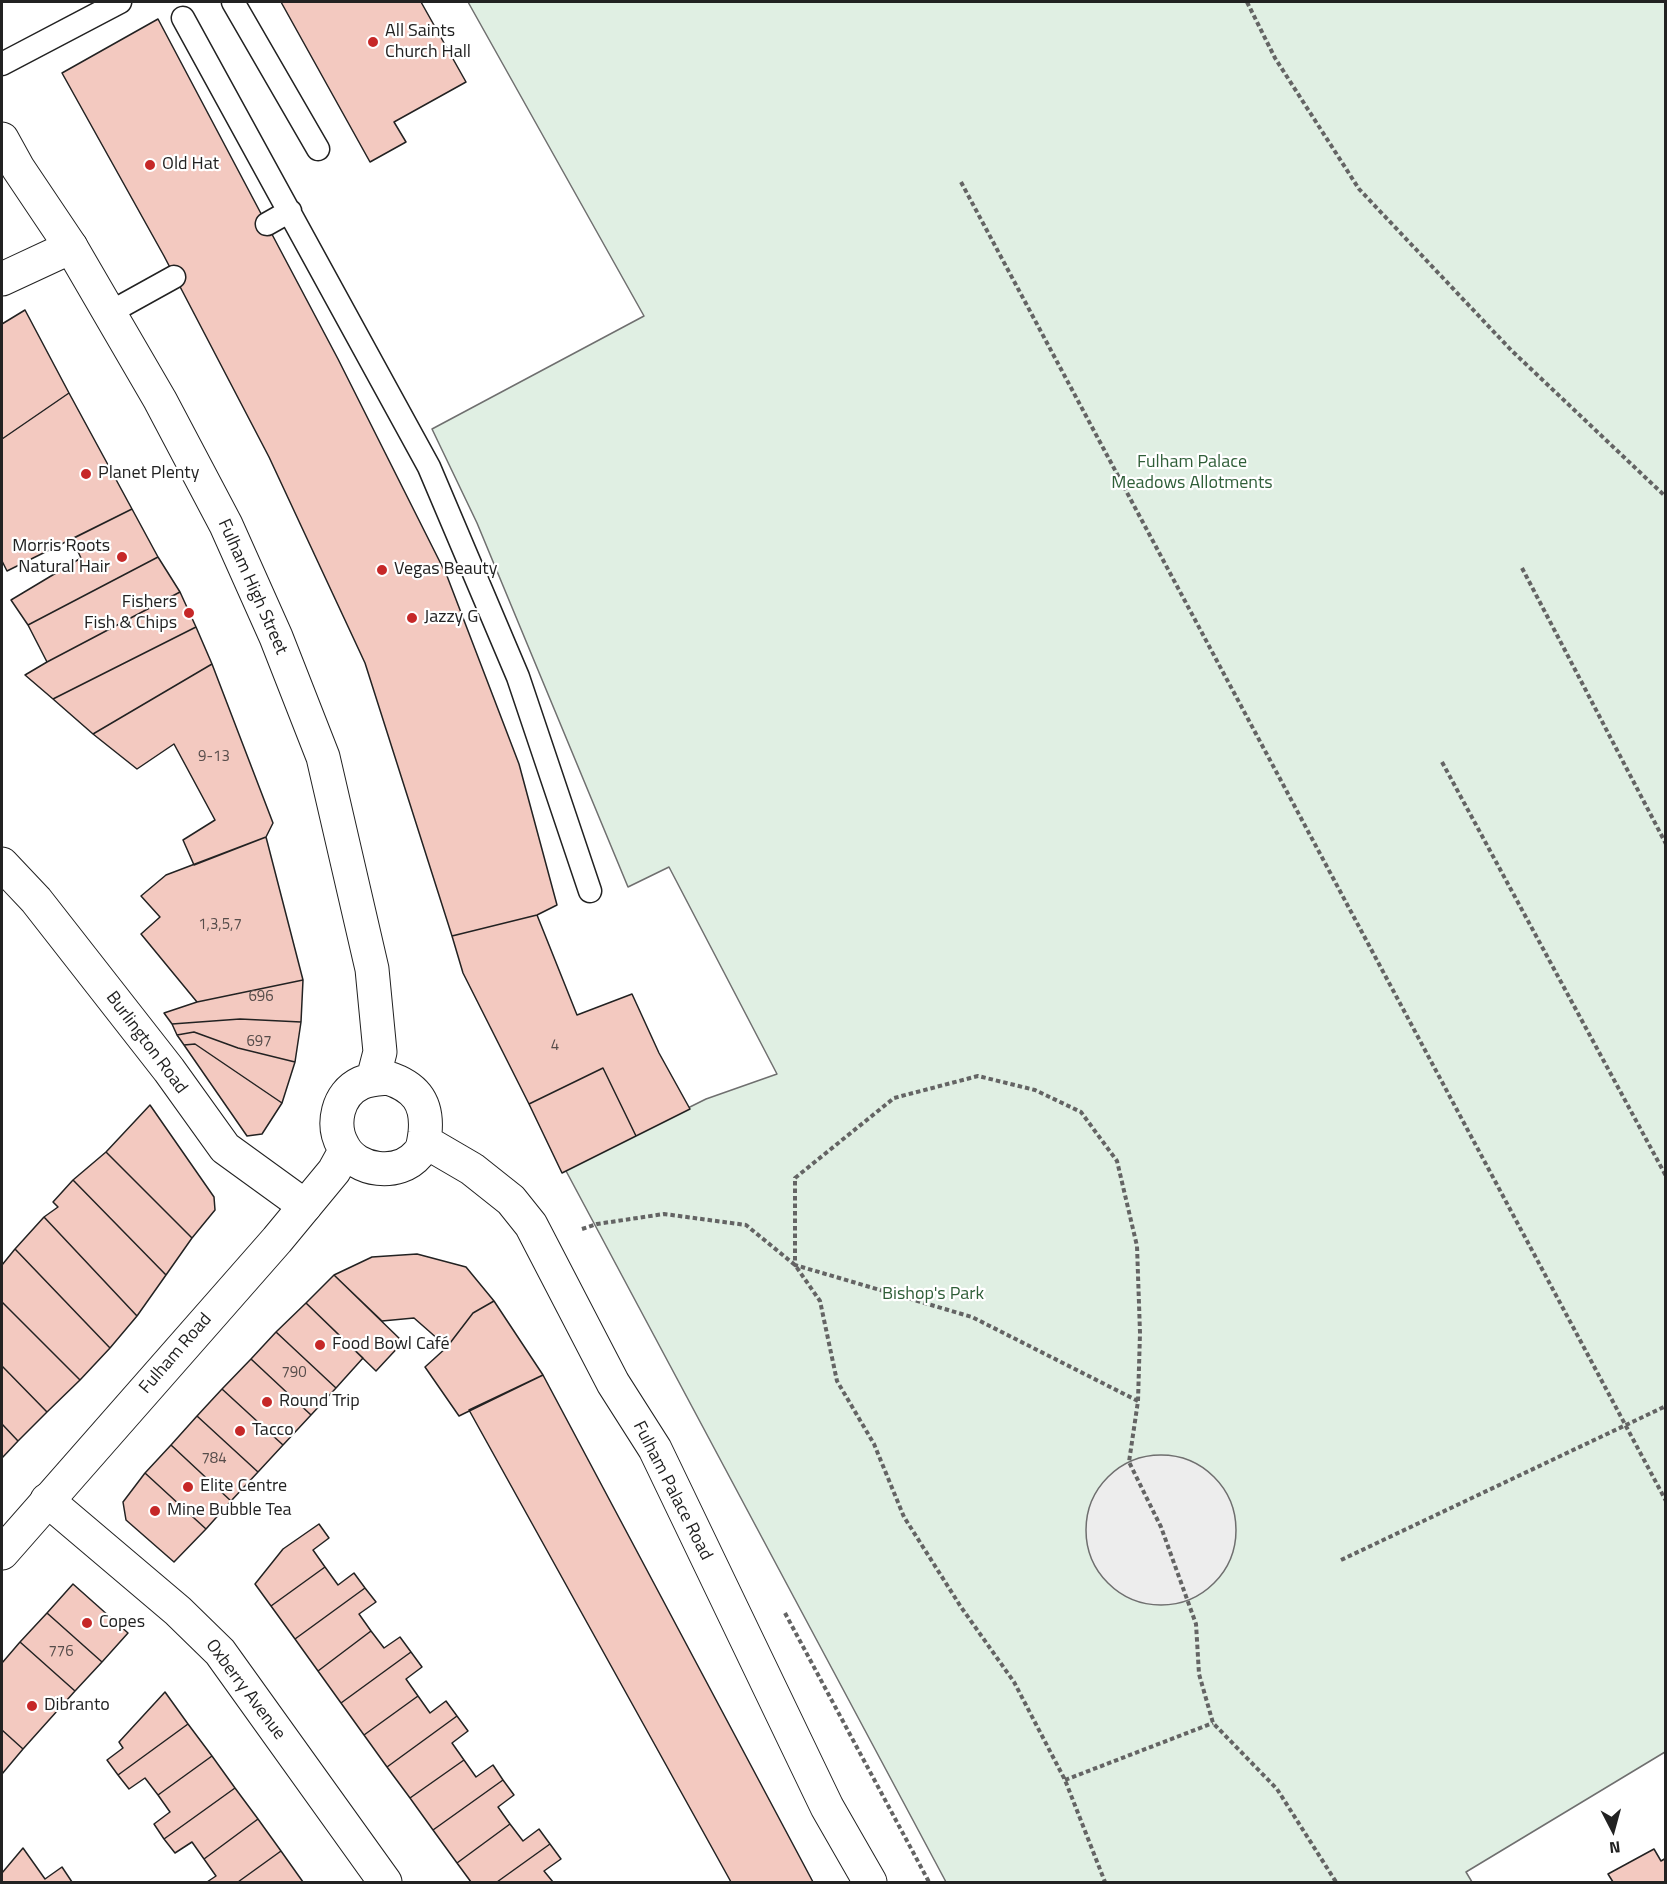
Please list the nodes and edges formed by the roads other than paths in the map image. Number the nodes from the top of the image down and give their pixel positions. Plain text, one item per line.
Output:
1 (120, 2) edge
2 (233, 2) edge
3 (183, 18) dead end
4 (2, 64) edge
5 (2, 139) edge
6 (318, 149) dead end
7 (290, 211) junction
8 (267, 224) dead end
9 (71, 247) junction
10 (174, 277) dead end
11 (2, 279) edge
12 (109, 313) junction
13 (2, 864) edge
14 (590, 891) dead end
15 (373, 1079) junction
16 (424, 1141) junction
17 (345, 1151) junction
18 (305, 1206) junction
19 (47, 1500) junction
20 (2, 1553) edge
21 (385, 1882) edge
22 (870, 1882) edge

1 - 4 lane
2 - 6 lane
3 - 7 lane
5 - 9 main road, Fulham High Street
7 - 8 lane
7 - 14 lane
9 - 11 main road
9 - 12 main road, Fulham High Street
10 - 12 lane
12 - 15 main road, Fulham High Street
13 - 18 main road, Burlington Road
15 - 16 main road
15 - 17 main road
16 - 17 main road
16 - 22 main road, Fulham Palace Road
17 - 18 main road, Fulham Road
18 - 19 main road, Fulham Road
19 - 20 main road, Fulham Road
19 - 21 main road, Oxberry Avenue

